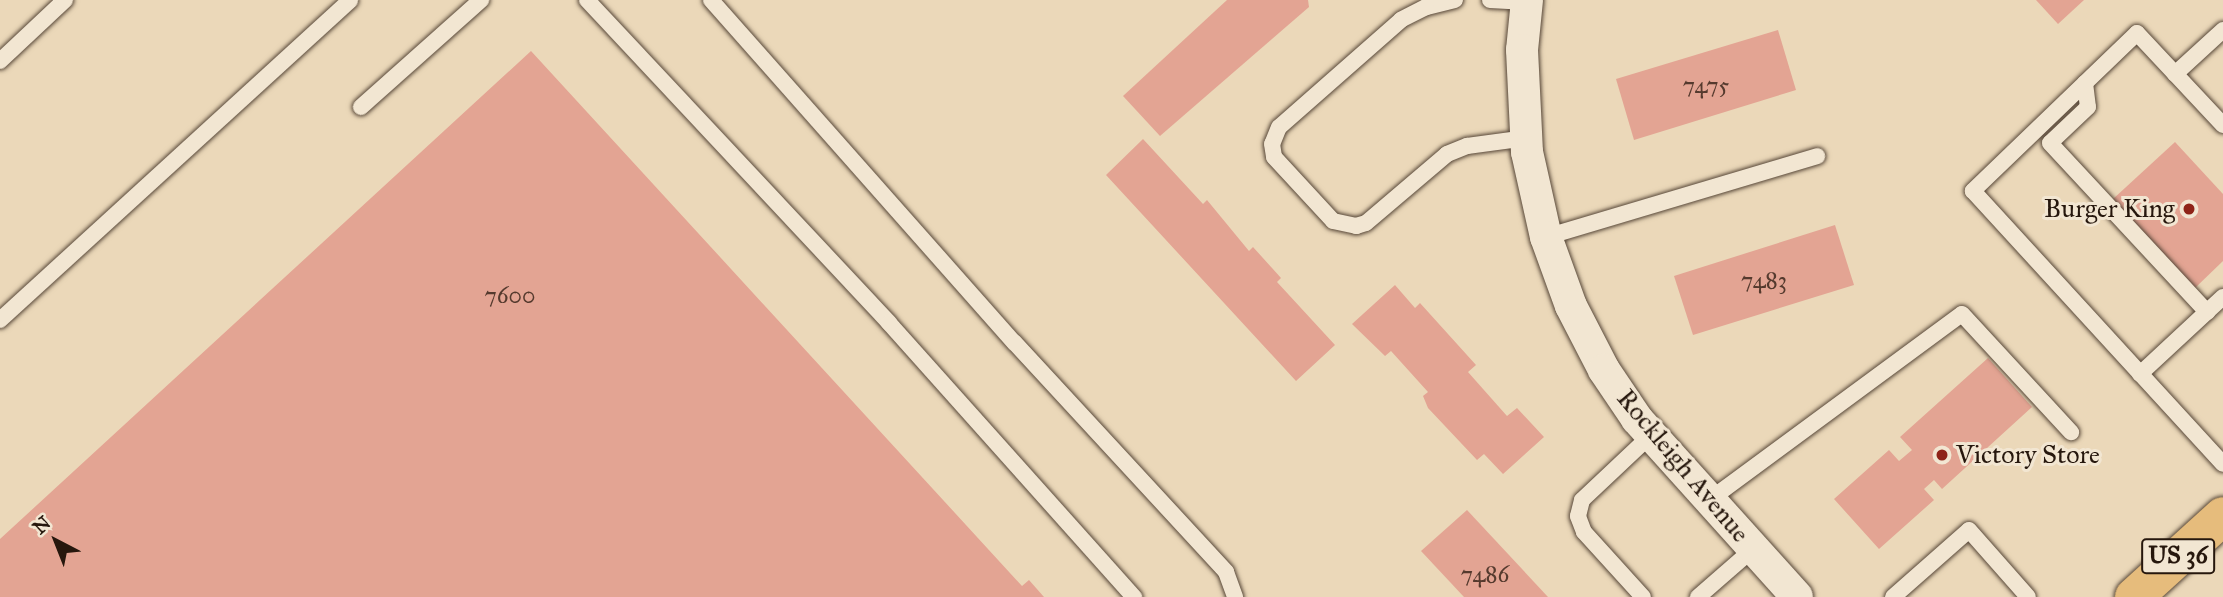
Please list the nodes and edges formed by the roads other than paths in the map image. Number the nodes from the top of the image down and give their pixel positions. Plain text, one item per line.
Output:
1 (65, 0) edge
2 (350, 0) edge
3 (481, 0) edge
4 (587, 0) edge
5 (711, 0) edge
6 (1455, 0) edge
7 (1490, 0) edge
8 (1527, 1) edge
9 (2223, 30) edge
10 (0, 61) edge
11 (2175, 74) junction
12 (2085, 83) junction
13 (361, 107) dead end
14 (2223, 124) edge
15 (1526, 138) junction
16 (1817, 156) dead end
17 (1545, 237) junction
18 (2223, 297) edge
19 (2207, 312) junction
20 (0, 320) edge
21 (2140, 374) junction
22 (2071, 432) dead end
23 (1650, 436) junction
24 (2223, 464) edge
25 (1708, 501) junction
26 (2223, 516) edge
27 (1753, 549) junction
28 (1135, 597) edge
29 (1235, 597) edge
30 (1643, 597) edge
31 (1699, 597) edge
32 (1797, 597) edge
33 (1893, 597) edge
34 (2028, 597) edge
35 (2134, 597) edge

1 - 10 lane
2 - 20 lane
3 - 13 lane
4 - 28 lane
5 - 29 lane
6 - 15 lane
7 - 8 lane
8 - 15 street, Rockleigh Avenue
9 - 11 lane
11 - 12 lane
11 - 14 lane
12 - 19 lane
12 - 21 lane
15 - 17 street, Rockleigh Avenue
16 - 17 lane
17 - 23 street, Rockleigh Avenue
18 - 19 lane
19 - 21 lane
21 - 24 lane
22 - 25 lane
23 - 25 street, Rockleigh Avenue
23 - 30 lane
25 - 27 street, Rockleigh Avenue
26 - 35 main road, US 36
27 - 31 lane
27 - 32 street, Rockleigh Avenue
33 - 34 lane

